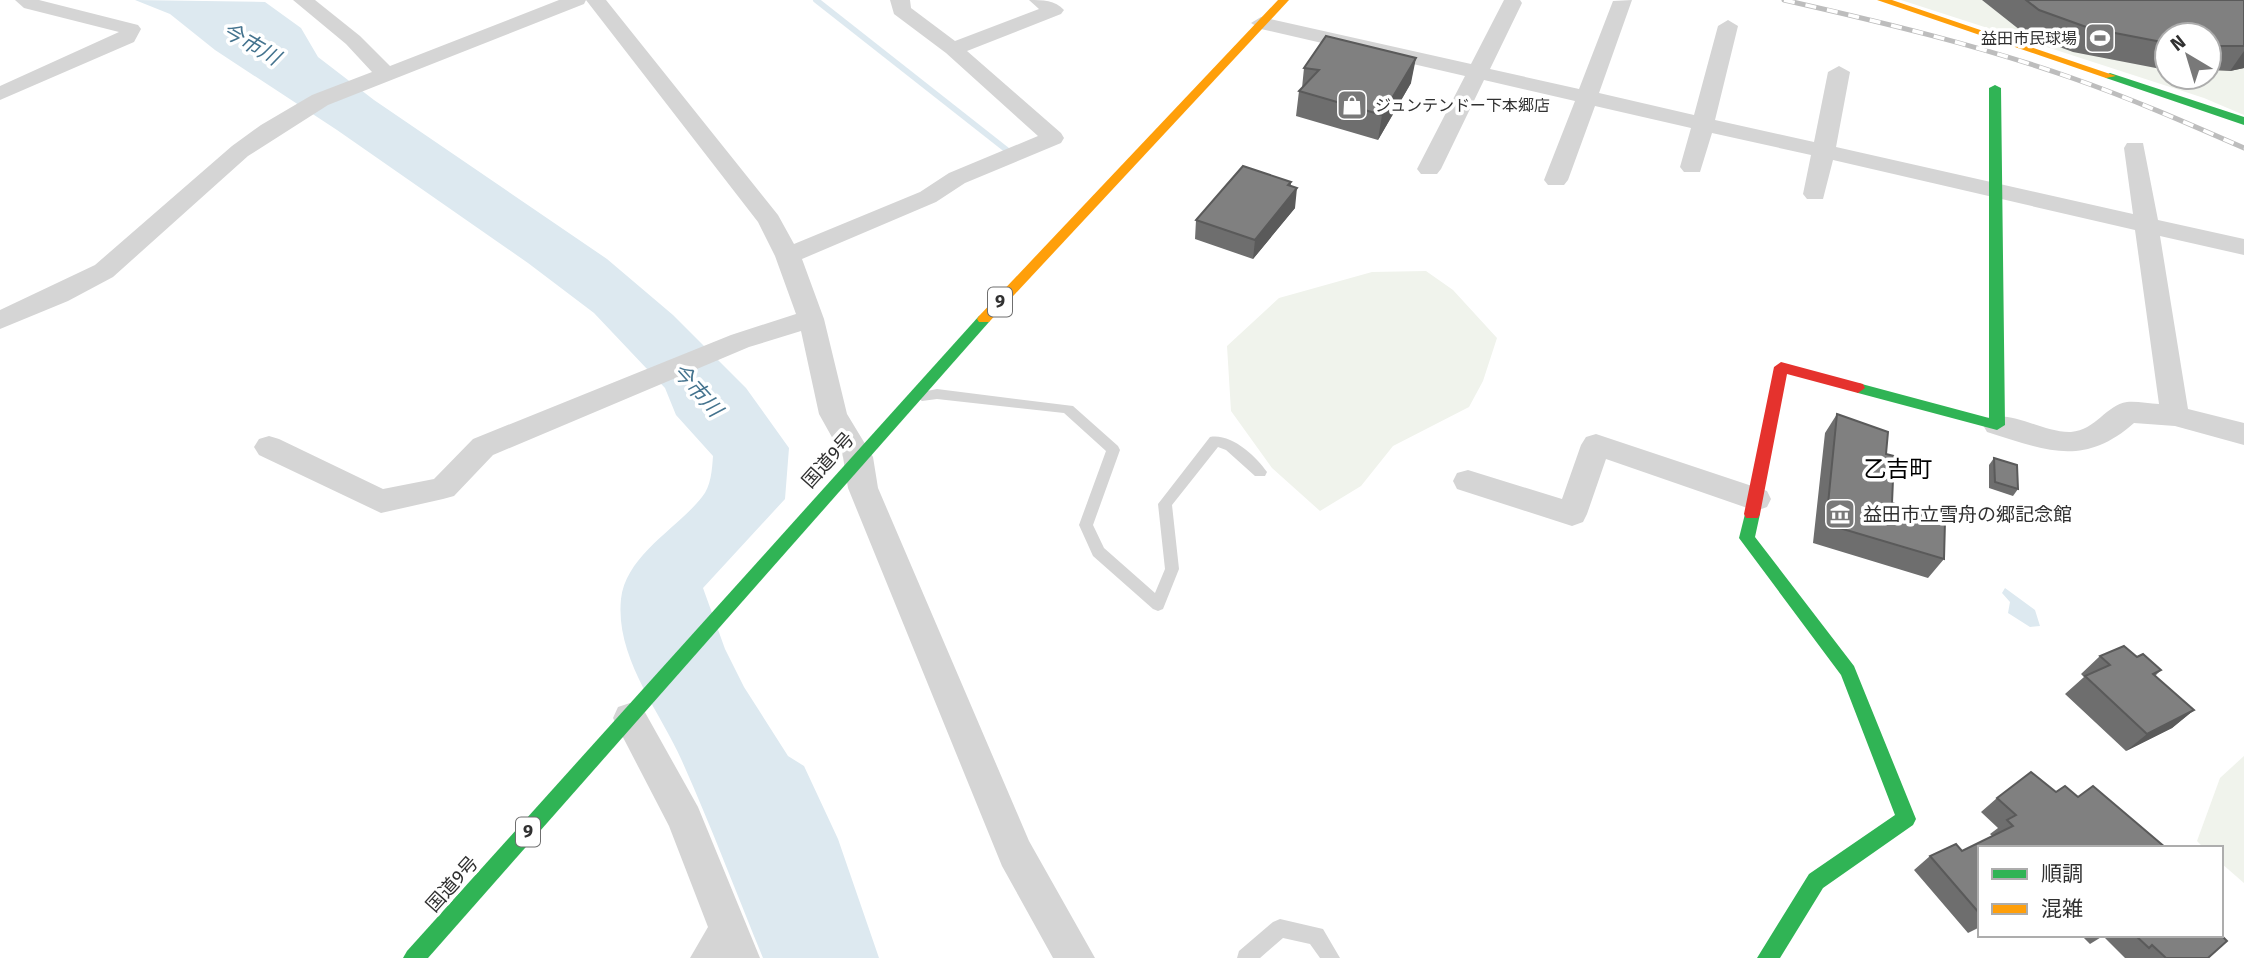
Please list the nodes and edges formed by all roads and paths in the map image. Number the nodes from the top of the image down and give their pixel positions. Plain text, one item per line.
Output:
1 (25, 0) edge
2 (303, 0) edge
3 (577, 0) edge
4 (596, 0) edge
5 (900, 0) edge
6 (1039, 0) edge
7 (1284, 0) edge
8 (1882, 0) edge
9 (1623, 2) edge
10 (1512, 3) dead end
11 (1261, 23) junction
12 (1728, 26) dead end
13 (953, 49) junction
14 (1839, 72) dead end
15 (1479, 74) junction
16 (377, 77) junction
17 (1995, 88) dead end
18 (0, 94) edge
19 (1588, 98) junction
20 (2244, 121) edge
21 (1704, 123) junction
22 (2135, 148) dead end
23 (1824, 150) junction
24 (1692, 167) dead end
25 (1429, 169) dead end
26 (1556, 180) dead end
27 (1994, 189) junction
28 (1815, 194) dead end
29 (2146, 224) junction
30 (2244, 247) edge
31 (789, 256) junction
32 (811, 319) junction
33 (0, 320) edge
34 (913, 397) junction
35 (2175, 416) junction
36 (1997, 425) junction
37 (2244, 434) edge
38 (269, 447) dead end
39 (858, 457) junction
40 (1260, 471) dead end
41 (1468, 481) dead end
42 (1756, 499) junction
43 (636, 712) junction
44 (727, 949) edge
45 (414, 958) edge
46 (1075, 958) edge
47 (1246, 958) edge
48 (1331, 958) edge
49 (1768, 958) edge

1 - 18 street
2 - 16 street
3 - 16 street
4 - 31 street
5 - 13 street
6 - 13 street
7 - 11 main road, 国道9号 / 9
8 - 20 main road
9 - 19 street
10 - 15 street
11 - 15 street
11 - 34 main road, 国道9号 / 9
12 - 21 street
13 - 31 street
14 - 23 street
15 - 19 street
15 - 25 street
16 - 33 street
17 - 27 main road
19 - 21 street
19 - 26 street
21 - 23 street
21 - 24 street
22 - 29 street
23 - 27 street
23 - 28 street
27 - 29 street
27 - 36 main road
29 - 30 street
29 - 35 street
31 - 32 street
32 - 38 street
32 - 39 street
34 - 39 main road, 国道9号 / 9
34 - 40 lane
35 - 36 street
35 - 37 street
36 - 42 main road
39 - 43 main road, 国道9号 / 9
39 - 46 street
41 - 42 street
42 - 49 main road
43 - 44 street
43 - 45 main road, 国道9号 / 9
47 - 48 lane

